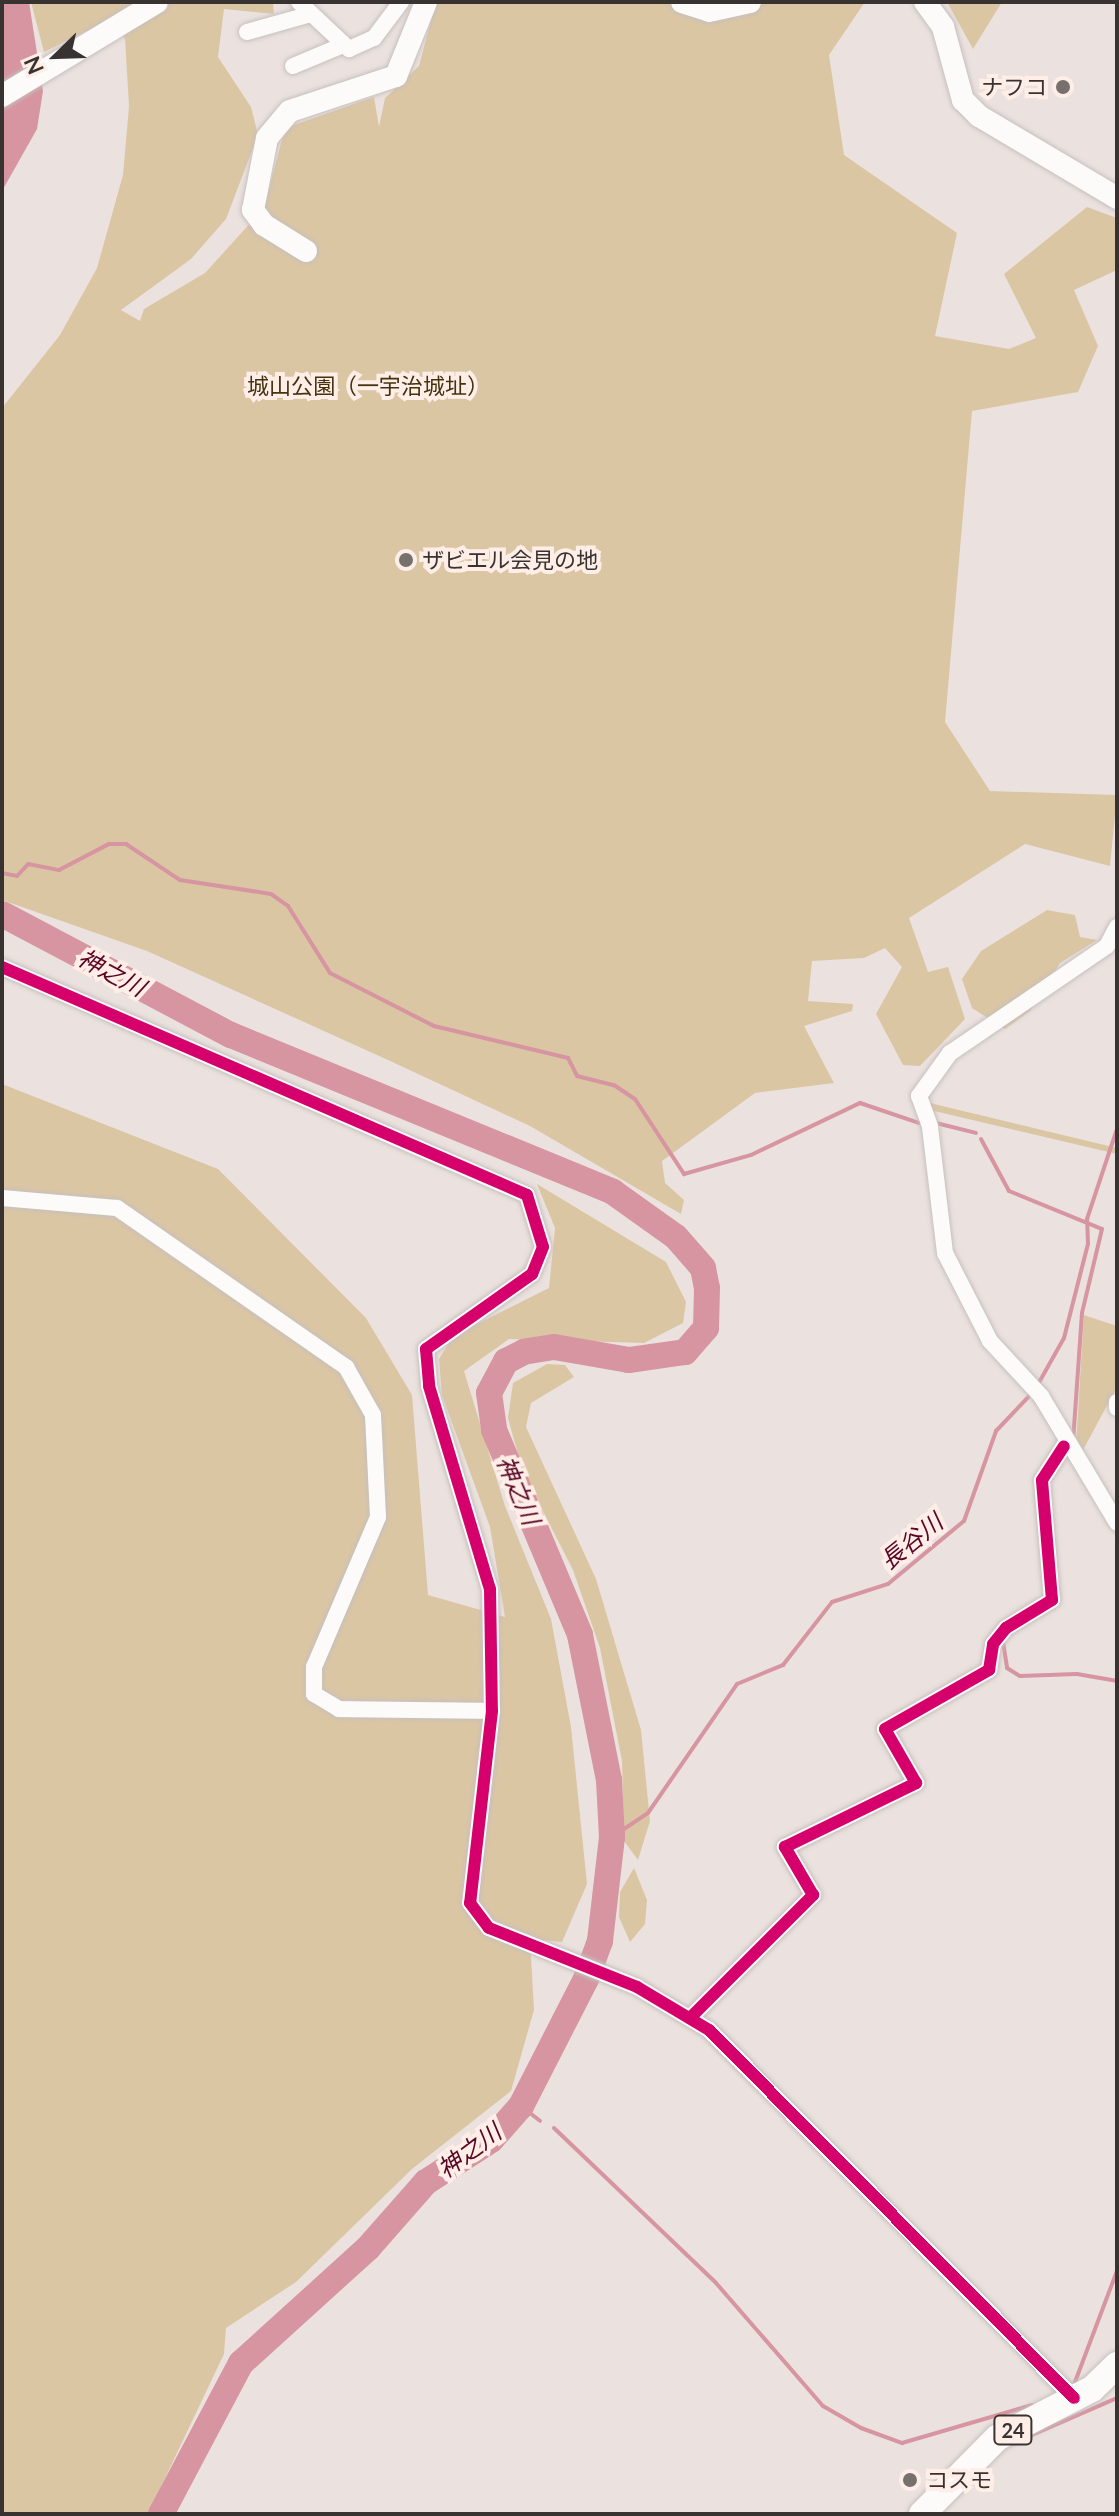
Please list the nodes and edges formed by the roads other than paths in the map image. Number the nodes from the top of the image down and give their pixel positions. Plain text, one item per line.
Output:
1 (157, 2) edge
2 (401, 2) edge
3 (426, 2) edge
4 (682, 2) edge
5 (750, 2) edge
6 (925, 2) edge
7 (305, 8) edge
8 (247, 32) dead end
9 (343, 45) junction
10 (293, 66) dead end
11 (2, 96) edge
12 (1117, 198) edge
13 (306, 251) dead end
14 (1117, 927) edge
15 (2, 967) edge
16 (2, 1198) edge
17 (1117, 1402) edge
18 (1117, 1408) edge
19 (1064, 1446) junction
20 (1117, 1523) edge
21 (492, 1711) junction
22 (691, 2017) junction
23 (1117, 2365) edge
24 (1074, 2398) junction
25 (922, 2514) edge

1 - 11 street
2 - 9 street
3 - 13 street
4 - 5 street
6 - 12 street
7 - 8 street
7 - 9 street
9 - 10 street
14 - 19 street
15 - 21 street
16 - 21 street
17 - 18 street
19 - 20 street
19 - 22 street
21 - 22 street
22 - 24 street
23 - 24 main road, 24
24 - 25 main road, 24

